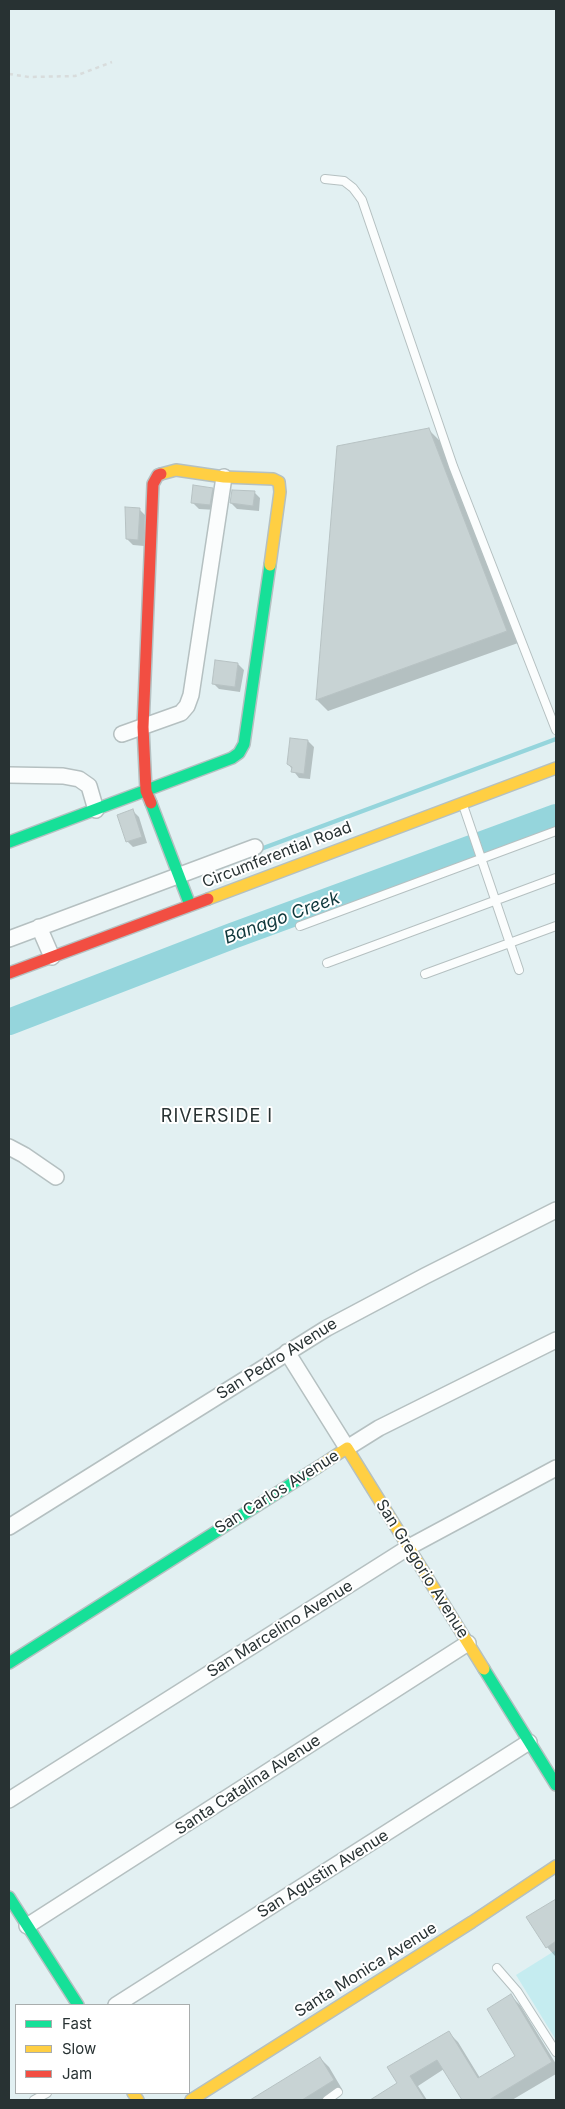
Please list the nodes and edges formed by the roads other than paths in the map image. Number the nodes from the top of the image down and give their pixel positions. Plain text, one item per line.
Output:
1 (325, 179) dead end
2 (224, 477) junction
3 (143, 727) junction
4 (556, 730) edge
5 (122, 734) dead end
6 (556, 768) edge
7 (9, 775) edge
8 (146, 791) junction
9 (463, 803) junction
10 (96, 810) junction
11 (556, 831) edge
12 (9, 842) edge
13 (255, 847) dead end
14 (479, 856) junction
15 (556, 878) edge
16 (179, 881) junction
17 (495, 901) junction
18 (190, 905) junction
19 (300, 926) dead end
20 (556, 926) edge
21 (41, 932) junction
22 (9, 939) edge
23 (510, 943) junction
24 (52, 957) junction
25 (327, 963) dead end
26 (519, 970) dead end
27 (9, 974) edge
28 (425, 974) dead end
29 (9, 1147) edge
30 (56, 1177) dead end
31 (556, 1210) edge
32 (556, 1340) edge
33 (288, 1352) junction
34 (347, 1448) junction
35 (556, 1468) edge
36 (9, 1527) edge
37 (409, 1547) junction
38 (468, 1644) junction
39 (9, 1663) edge
40 (530, 1742) junction
41 (556, 1785) edge
42 (9, 1800) edge
43 (556, 1866) edge
44 (9, 1897) edge
45 (27, 1926) junction
46 (497, 1968) dead end
47 (77, 2004) edge
48 (118, 2004) edge
49 (556, 2052) edge
50 (338, 2092) dead end
51 (45, 2094) edge
52 (34, 2100) edge
53 (191, 2100) edge
54 (327, 2100) edge

1 - 4 lane
2 - 3 street
2 - 3 street
2 - 8 street
3 - 5 street
3 - 8 street
6 - 9 street, Circumferential Road
7 - 10 street
8 - 10 street
8 - 16 street
9 - 14 lane
9 - 18 street, Circumferential Road
10 - 12 street
11 - 14 lane
13 - 16 street
14 - 17 lane
14 - 19 lane
15 - 17 lane
16 - 18 street
16 - 21 street
17 - 23 lane
17 - 25 lane
18 - 24 street, Circumferential Road
20 - 23 lane
21 - 22 street
21 - 24 street
23 - 26 lane
23 - 28 lane
24 - 27 street, Circumferential Road
29 - 30 street
31 - 33 street, San Pedro Avenue
32 - 34 street, San Carlos Avenue
33 - 34 street, San Gregorio Avenue
33 - 36 street, San Pedro Avenue
34 - 37 street, San Gregorio Avenue
34 - 39 street, San Carlos Avenue
35 - 37 street, San Marcelino Avenue
37 - 38 street, San Gregorio Avenue
37 - 42 street, San Marcelino Avenue
38 - 40 street, San Gregorio Avenue
38 - 45 street, Santa Catalina Avenue
40 - 41 street, San Gregorio Avenue
40 - 48 street, San Agustin Avenue
43 - 53 street, Santa Monica Avenue
44 - 45 street
45 - 47 street
46 - 49 lane
50 - 54 lane
51 - 52 lane

